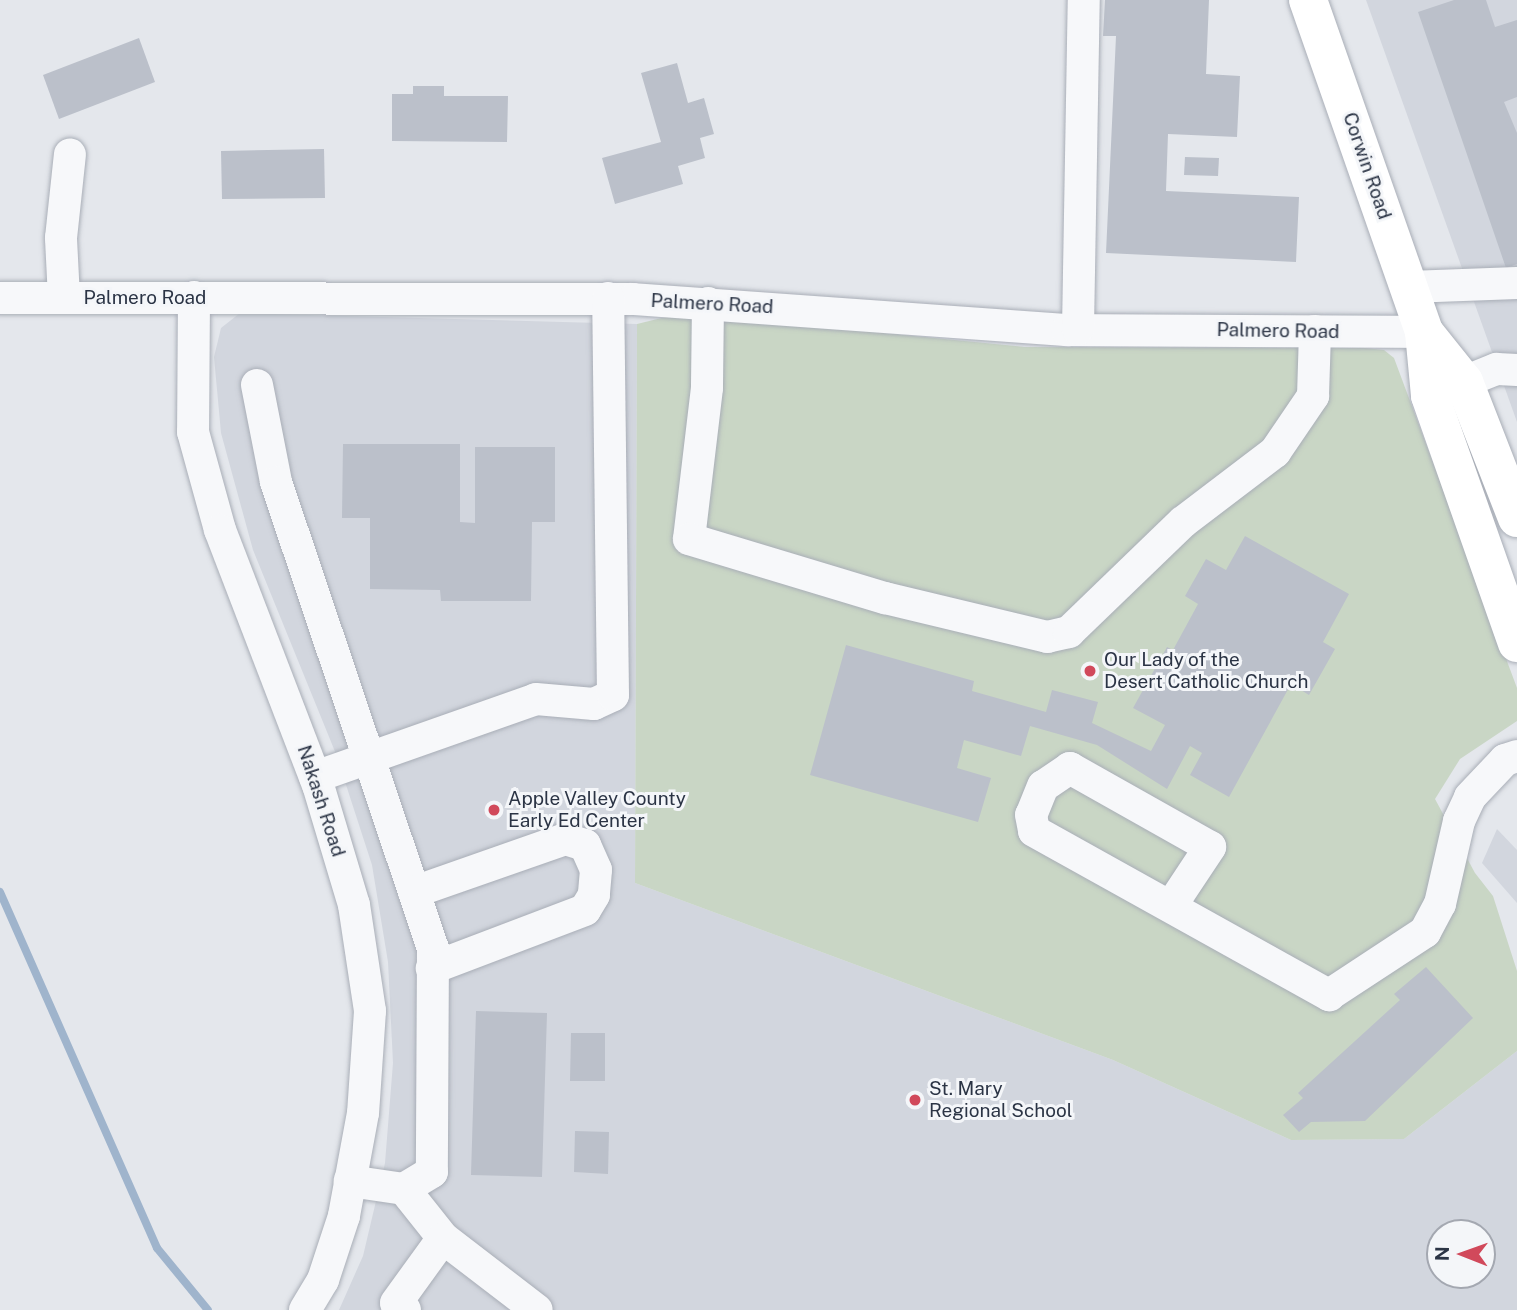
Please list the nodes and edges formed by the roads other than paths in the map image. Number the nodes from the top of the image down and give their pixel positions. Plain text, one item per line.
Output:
1 (1084, 0) edge
2 (1308, 0) edge
3 (70, 154) dead end
4 (1517, 283) edge
5 (1409, 287) junction
6 (0, 298) edge
7 (64, 298) junction
8 (194, 298) junction
9 (608, 298) junction
10 (708, 303) junction
11 (1078, 329) junction
12 (1315, 331) junction
13 (1424, 332) junction
14 (1517, 370) edge
15 (1464, 382) junction
16 (257, 385) dead end
17 (1517, 518) edge
18 (1517, 643) edge
19 (369, 755) junction
20 (1517, 756) edge
21 (315, 777) junction
22 (414, 892) junction
23 (1171, 906) junction
24 (432, 968) junction
25 (350, 1181) junction
26 (404, 1189) junction
27 (443, 1238) junction
28 (305, 1310) edge
29 (405, 1310) edge
30 (537, 1310) edge

1 - 11 street
2 - 5 main road, Corwin Road
3 - 7 street
4 - 5 street
5 - 13 main road, Corwin Road
6 - 7 street, Palmero Road
7 - 8 street, Palmero Road
8 - 9 street, Palmero Road
8 - 21 street, Nakash Road
9 - 10 street, Palmero Road
9 - 19 street
10 - 11 street, Palmero Road
10 - 12 street
11 - 12 street, Palmero Road
12 - 13 street, Palmero Road
13 - 15 main road, Corwin Road
13 - 18 main road, Corwin Road
14 - 15 street
15 - 17 main road, Corwin Road
16 - 19 street
19 - 21 street
19 - 22 street
20 - 23 street
21 - 25 street, Nakash Road
22 - 24 street
22 - 24 street
23 - 23 street
24 - 26 street
25 - 26 street
25 - 28 street, Nakash Road
26 - 27 street
27 - 29 street
27 - 30 street

